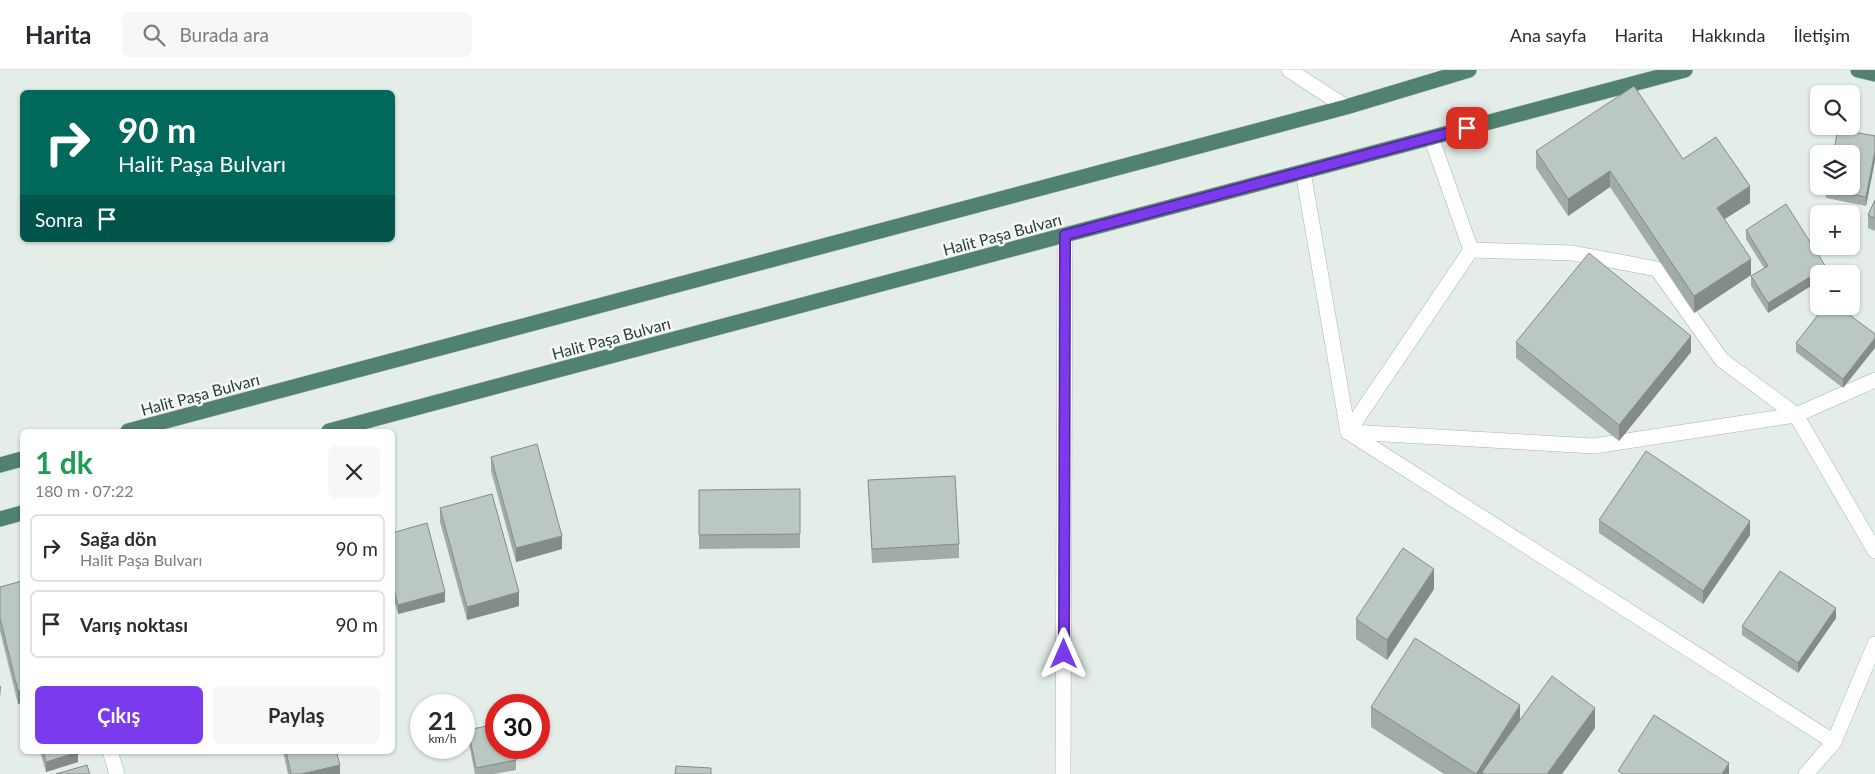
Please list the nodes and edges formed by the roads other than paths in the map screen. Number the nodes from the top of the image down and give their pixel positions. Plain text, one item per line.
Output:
1 (1289, 70) edge
2 (1469, 70) edge
3 (1685, 70) edge
4 (1858, 70) edge
5 (1875, 74) edge
6 (1346, 107) junction
7 (1431, 137) junction
8 (1303, 172) junction
9 (1065, 235) junction
10 (1471, 250) junction
11 (1875, 380) edge
12 (1796, 415) junction
13 (136, 429) edge
14 (337, 429) edge
15 (1348, 432) junction
16 (20, 460) edge
17 (0, 465) edge
18 (20, 514) edge
19 (0, 519) edge
20 (1875, 551) edge
21 (1875, 644) edge
22 (1834, 742) junction
23 (111, 754) edge
24 (116, 774) edge
25 (1063, 774) edge
26 (1806, 774) edge

1 - 6 street
2 - 6 highway, Halit Paşa Bulvarı
3 - 7 highway, Halit Paşa Bulvarı
4 - 5 highway
6 - 13 highway, Halit Paşa Bulvarı
7 - 8 highway, Halit Paşa Bulvarı
7 - 10 street
8 - 9 highway, Halit Paşa Bulvarı
8 - 15 street
9 - 14 highway, Halit Paşa Bulvarı
9 - 25 street
10 - 12 street
10 - 15 street
11 - 12 street
12 - 15 street
12 - 20 street
15 - 22 street
16 - 17 highway
18 - 19 highway
21 - 22 street
22 - 26 street
23 - 24 street

